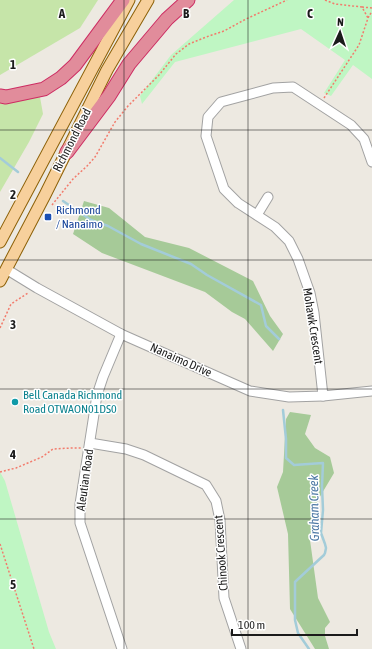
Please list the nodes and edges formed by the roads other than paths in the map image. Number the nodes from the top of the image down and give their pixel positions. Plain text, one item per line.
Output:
1 (123, 0) edge
2 (129, 0) edge
3 (148, 0) edge
4 (188, 0) edge
5 (0, 96) edge
6 (67, 152) junction
7 (372, 162) edge
8 (268, 197) dead end
9 (257, 215) junction
10 (0, 242) edge
11 (2, 266) edge
12 (0, 282) edge
13 (122, 334) junction
14 (372, 391) edge
15 (323, 396) junction
16 (89, 446) junction
17 (122, 649) edge
18 (241, 649) edge

1 - 5 highway
2 - 10 main road, Richmond Road
3 - 6 main road, Richmond Road
4 - 6 highway
6 - 11 main road, Richmond Road
7 - 9 street, Mohawk Crescent
8 - 9 street
9 - 15 street, Mohawk Crescent
11 - 12 main road, Richmond Road
11 - 13 street, Nanaimo Drive
13 - 15 street, Nanaimo Drive
13 - 16 street, Aleutian Road
14 - 15 street, Nanaimo Drive
16 - 17 street, Aleutian Road
16 - 18 street, Chinook Crescent

